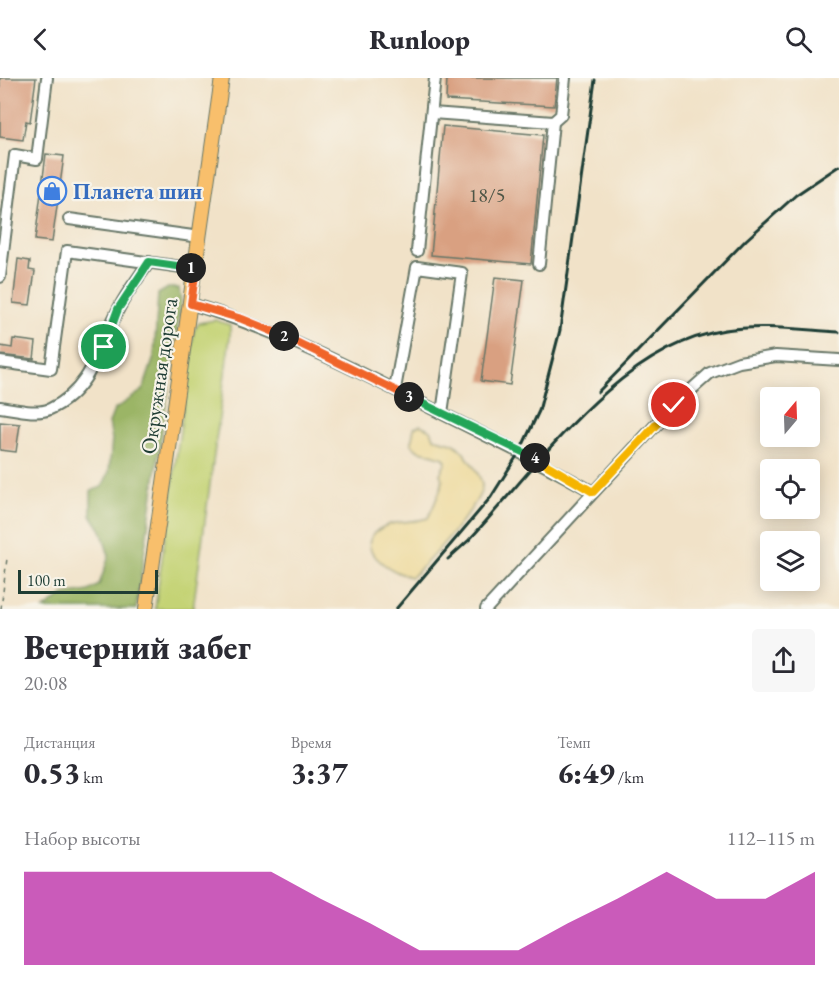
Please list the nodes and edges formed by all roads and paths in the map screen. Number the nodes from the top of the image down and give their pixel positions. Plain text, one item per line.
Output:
1 (47, 78) edge
2 (222, 78) edge
3 (435, 78) edge
4 (565, 78) edge
5 (432, 113) junction
6 (553, 122) junction
7 (69, 219) dead end
8 (201, 237) junction
9 (417, 251) dead end
10 (149, 262) junction
11 (539, 264) dead end
12 (196, 268) junction
13 (0, 277) edge
14 (191, 304) junction
15 (839, 360) edge
16 (0, 362) edge
17 (395, 389) junction
18 (0, 407) edge
19 (442, 413) junction
20 (593, 492) junction
21 (7, 558) dead end
22 (1, 609) edge
23 (146, 609) edge
24 (486, 609) edge

1 - 13 street
2 - 8 main road, Окружная дорога
3 - 5 street
4 - 6 street
5 - 6 street
5 - 9 street
6 - 11 street
7 - 8 street
8 - 12 main road, Окружная дорога
10 - 12 street
10 - 16 street
10 - 18 street
12 - 14 main road, Окружная дорога
14 - 17 street
14 - 23 main road, Окружная дорога
15 - 20 street
17 - 19 street
17 - 19 street
19 - 20 street
20 - 24 street
21 - 22 path

